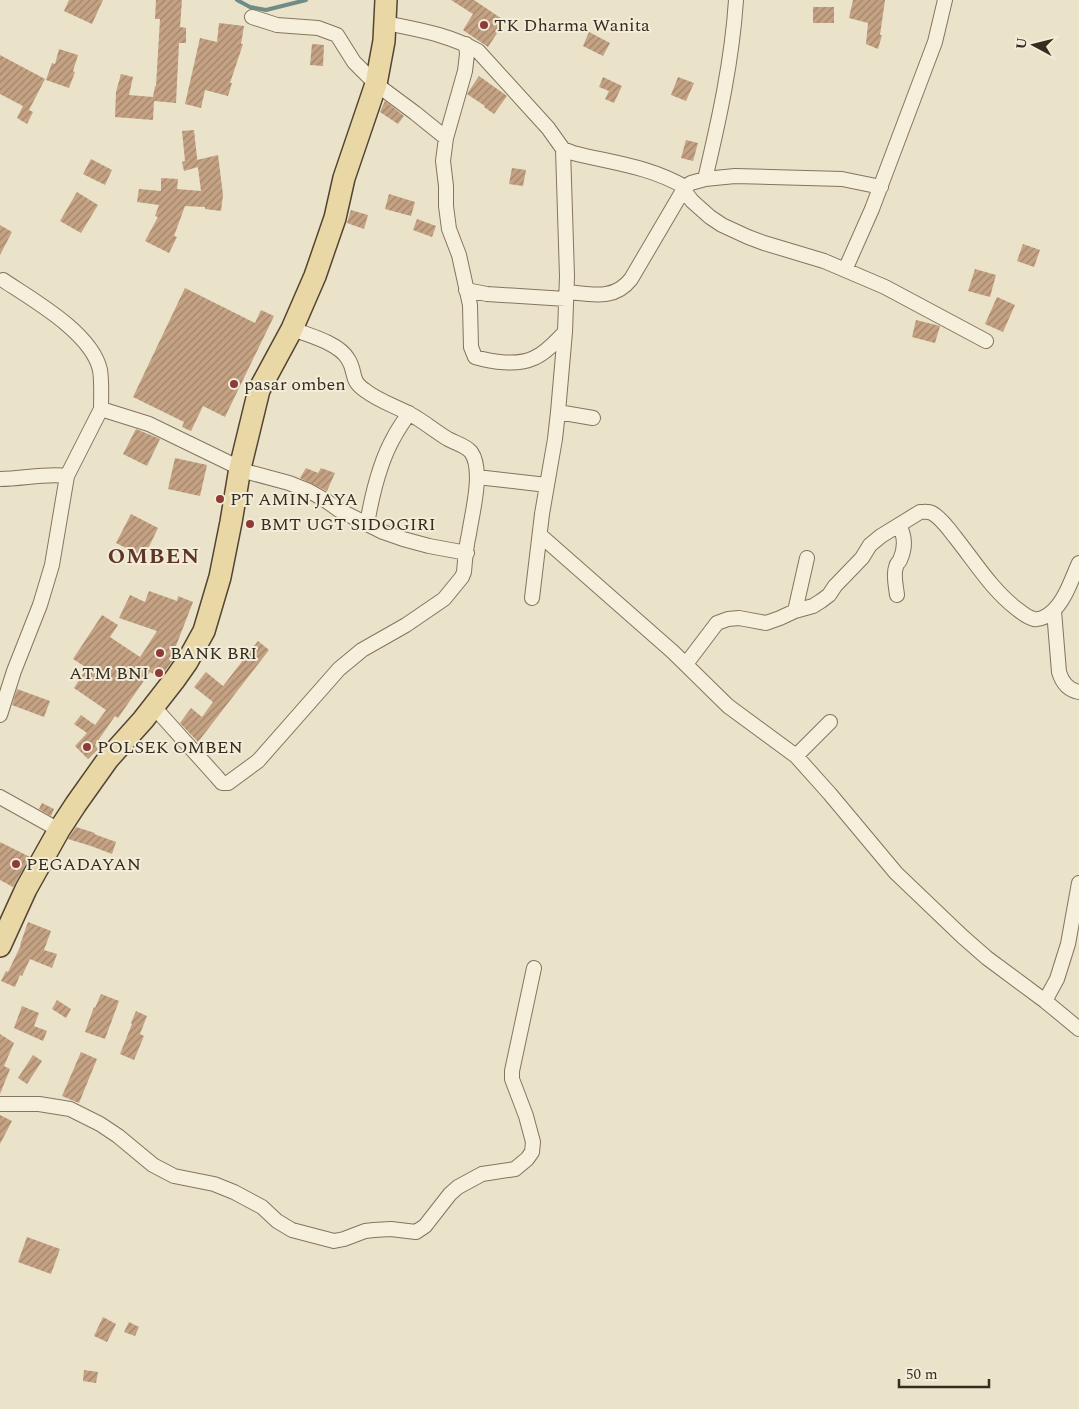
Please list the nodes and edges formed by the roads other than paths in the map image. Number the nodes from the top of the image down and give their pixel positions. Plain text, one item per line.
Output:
1 (386, 0) edge
2 (736, 0) edge
3 (945, 0) edge
4 (252, 17) dead end
5 (386, 23) junction
6 (466, 44) junction
7 (376, 84) junction
8 (446, 138) junction
9 (563, 149) junction
10 (705, 179) junction
11 (880, 186) junction
12 (685, 187) junction
13 (845, 270) junction
14 (3, 280) dead end
15 (466, 290) junction
16 (566, 296) junction
17 (292, 328) junction
18 (565, 332) junction
19 (986, 341) dead end
20 (101, 409) junction
21 (558, 412) junction
22 (409, 413) junction
23 (593, 418) dead end
24 (240, 468) junction
25 (67, 476) junction
26 (477, 477) junction
27 (0, 479) edge
28 (547, 485) junction
29 (366, 524) junction
30 (899, 525) junction
31 (540, 535) junction
32 (467, 553) junction
33 (807, 558) dead end
34 (1079, 563) edge
35 (897, 595) dead end
36 (532, 598) dead end
37 (1054, 610) junction
38 (795, 611) junction
39 (686, 664) junction
40 (1079, 692) edge
41 (153, 706) junction
42 (0, 715) edge
43 (830, 722) dead end
44 (796, 756) junction
45 (0, 798) edge
46 (59, 830) junction
47 (1079, 883) edge
48 (0, 946) edge
49 (534, 968) dead end
50 (1045, 1001) junction
51 (1079, 1029) edge
52 (0, 1104) edge

1 - 5 main road
2 - 10 street
3 - 11 street
4 - 7 street
5 - 6 street
5 - 7 main road
6 - 8 street
6 - 9 street
7 - 8 street
7 - 17 main road
8 - 15 street
9 - 12 street
9 - 16 street
10 - 11 street
10 - 12 street
11 - 13 street
12 - 13 street
12 - 16 street
13 - 19 street
14 - 20 street
15 - 16 street
15 - 18 street
16 - 18 street
17 - 22 street
17 - 24 main road
18 - 21 street
20 - 24 street
20 - 25 street
21 - 23 street
21 - 28 street
22 - 26 street
22 - 29 street
24 - 29 street
24 - 41 main road
25 - 27 street
25 - 42 street
26 - 28 street
26 - 32 street
28 - 31 street
29 - 32 street
30 - 35 street
30 - 37 street
30 - 38 street
31 - 36 street
31 - 39 street
32 - 41 street
33 - 38 street
34 - 37 street
37 - 40 street
38 - 39 street
39 - 44 street
41 - 46 main road
43 - 44 street
44 - 50 street
45 - 46 street
46 - 48 main road
47 - 50 street
49 - 52 street
50 - 51 street

